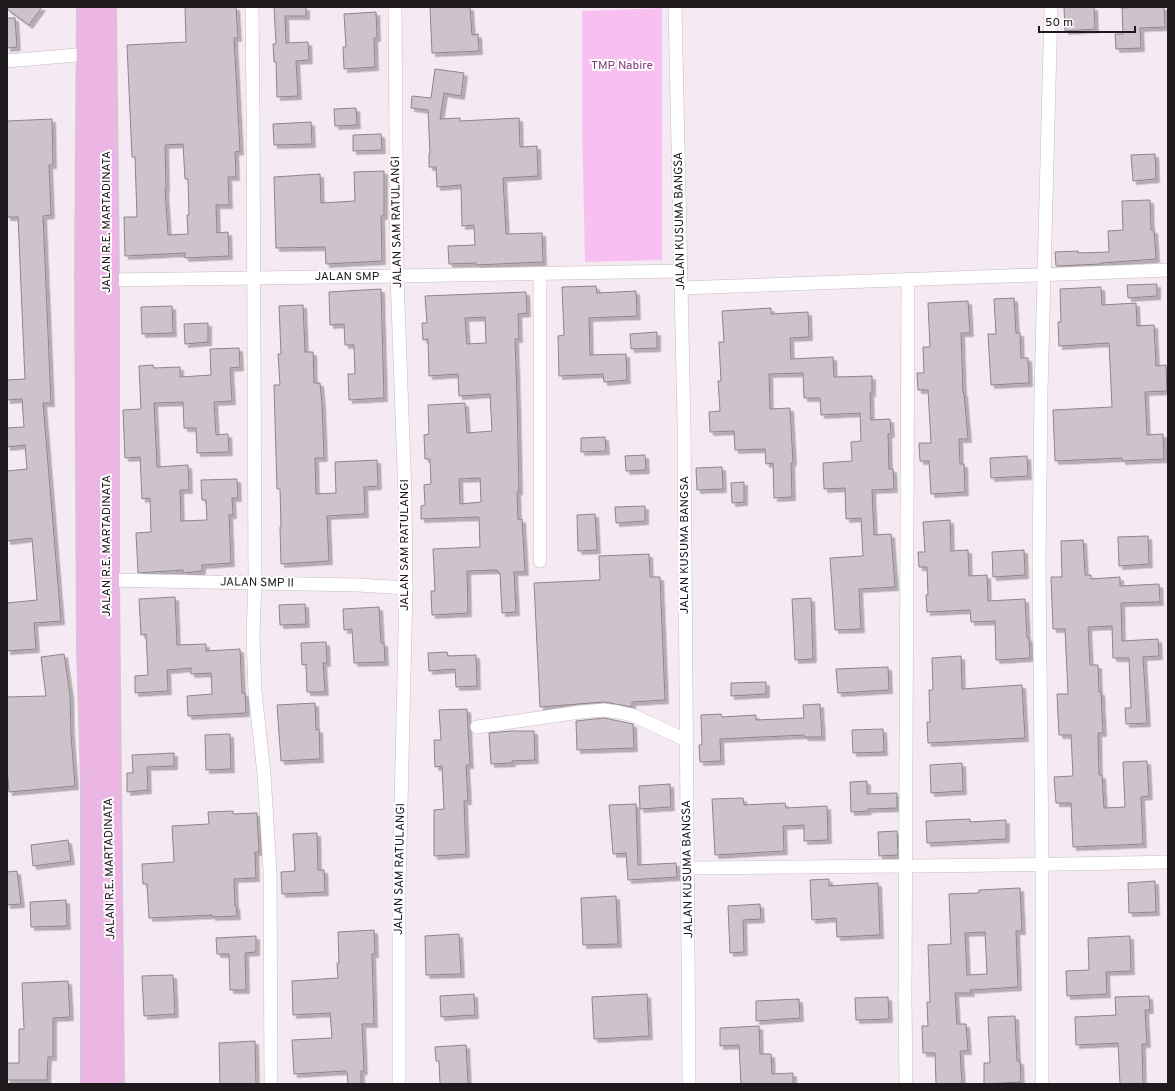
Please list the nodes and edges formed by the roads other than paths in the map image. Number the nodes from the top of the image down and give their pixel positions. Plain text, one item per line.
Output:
1 (88, 7) edge
2 (105, 7) edge
3 (252, 7) edge
4 (395, 7) edge
5 (675, 7) edge
6 (1051, 7) edge
7 (88, 54) junction
8 (7, 60) edge
9 (1168, 270) edge
10 (681, 271) junction
11 (540, 274) junction
12 (1044, 274) junction
13 (397, 276) junction
14 (254, 277) junction
15 (908, 279) junction
16 (108, 280) junction
17 (682, 288) junction
18 (540, 561) dead end
19 (108, 580) junction
20 (255, 582) junction
21 (406, 588) junction
22 (99, 690) junction
23 (477, 727) dead end
24 (686, 740) junction
25 (1168, 862) edge
26 (906, 865) junction
27 (1042, 865) junction
28 (688, 868) junction
29 (92, 1084) edge
30 (113, 1084) edge
31 (271, 1084) edge
32 (399, 1084) edge
33 (689, 1084) edge
34 (906, 1084) edge
35 (1042, 1084) edge

1 - 7 highway, JALAN R.E. MARTADINATA
2 - 16 highway, JALAN R.E. MARTADINATA
3 - 14 street
4 - 13 street, JALAN SAM RATULANGI
5 - 10 street, JALAN KUSUMA BANGSA
6 - 12 street
7 - 8 street
7 - 22 highway, JALAN R.E. MARTADINATA
9 - 12 street
10 - 11 street, JALAN SMP
10 - 17 street, JALAN KUSUMA BANGSA
11 - 13 street, JALAN SMP
11 - 18 street
12 - 15 street
12 - 27 street
13 - 14 street, JALAN SMP
13 - 21 street, JALAN SAM RATULANGI
14 - 16 street, JALAN SMP
14 - 20 street
15 - 17 street
15 - 26 street
16 - 19 highway, JALAN R.E. MARTADINATA
17 - 24 street, JALAN KUSUMA BANGSA
19 - 20 street, JALAN SMP II
19 - 22 highway, JALAN R.E. MARTADINATA
20 - 21 street, JALAN SMP II
20 - 31 street
21 - 32 street, JALAN SAM RATULANGI
22 - 29 highway, JALAN R.E. MARTADINATA
22 - 30 highway, JALAN R.E. MARTADINATA
23 - 24 street
24 - 28 street, JALAN KUSUMA BANGSA
25 - 27 street
26 - 27 street
26 - 28 street
26 - 34 street
27 - 35 street
28 - 33 street, JALAN KUSUMA BANGSA

